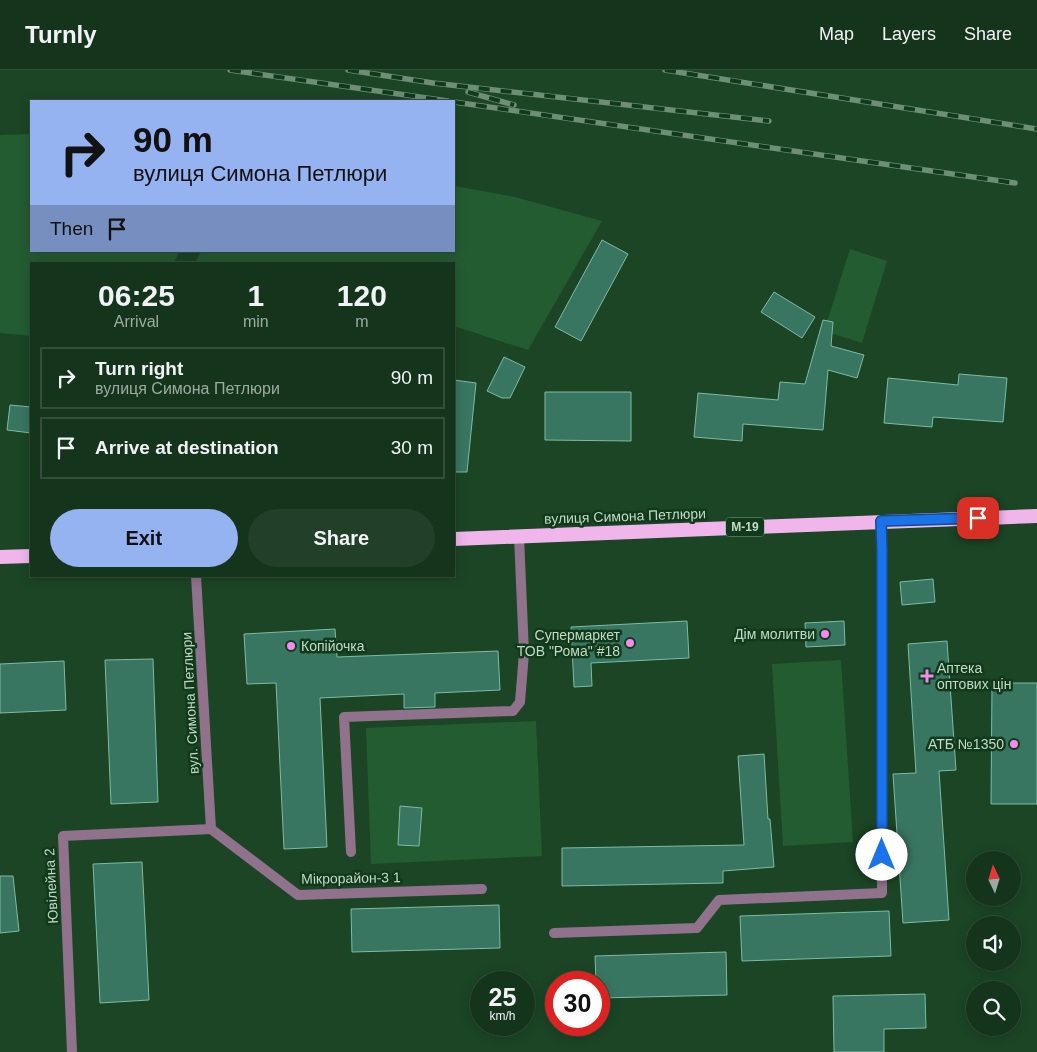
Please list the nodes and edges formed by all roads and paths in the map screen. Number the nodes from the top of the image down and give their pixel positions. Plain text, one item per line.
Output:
1 (1037, 516) edge
2 (881, 521) junction
3 (519, 536) junction
4 (455, 539) edge
5 (30, 556) edge
6 (0, 557) edge
7 (196, 577) edge
8 (211, 829) junction
9 (351, 852) dead end
10 (482, 889) dead end
11 (554, 933) dead end
12 (72, 1052) edge

1 - 2 highway, вулиця Симона Петлюри / М-19
2 - 3 highway, вулиця Симона Петлюри / М-19
2 - 11 street
3 - 4 highway, вулиця Симона Петлюри / М-19
3 - 9 street
5 - 6 highway
7 - 8 street, вул. Симона Петлюри
8 - 10 street, Мікрорайон-3 1
8 - 12 street, Ювілейна 2

